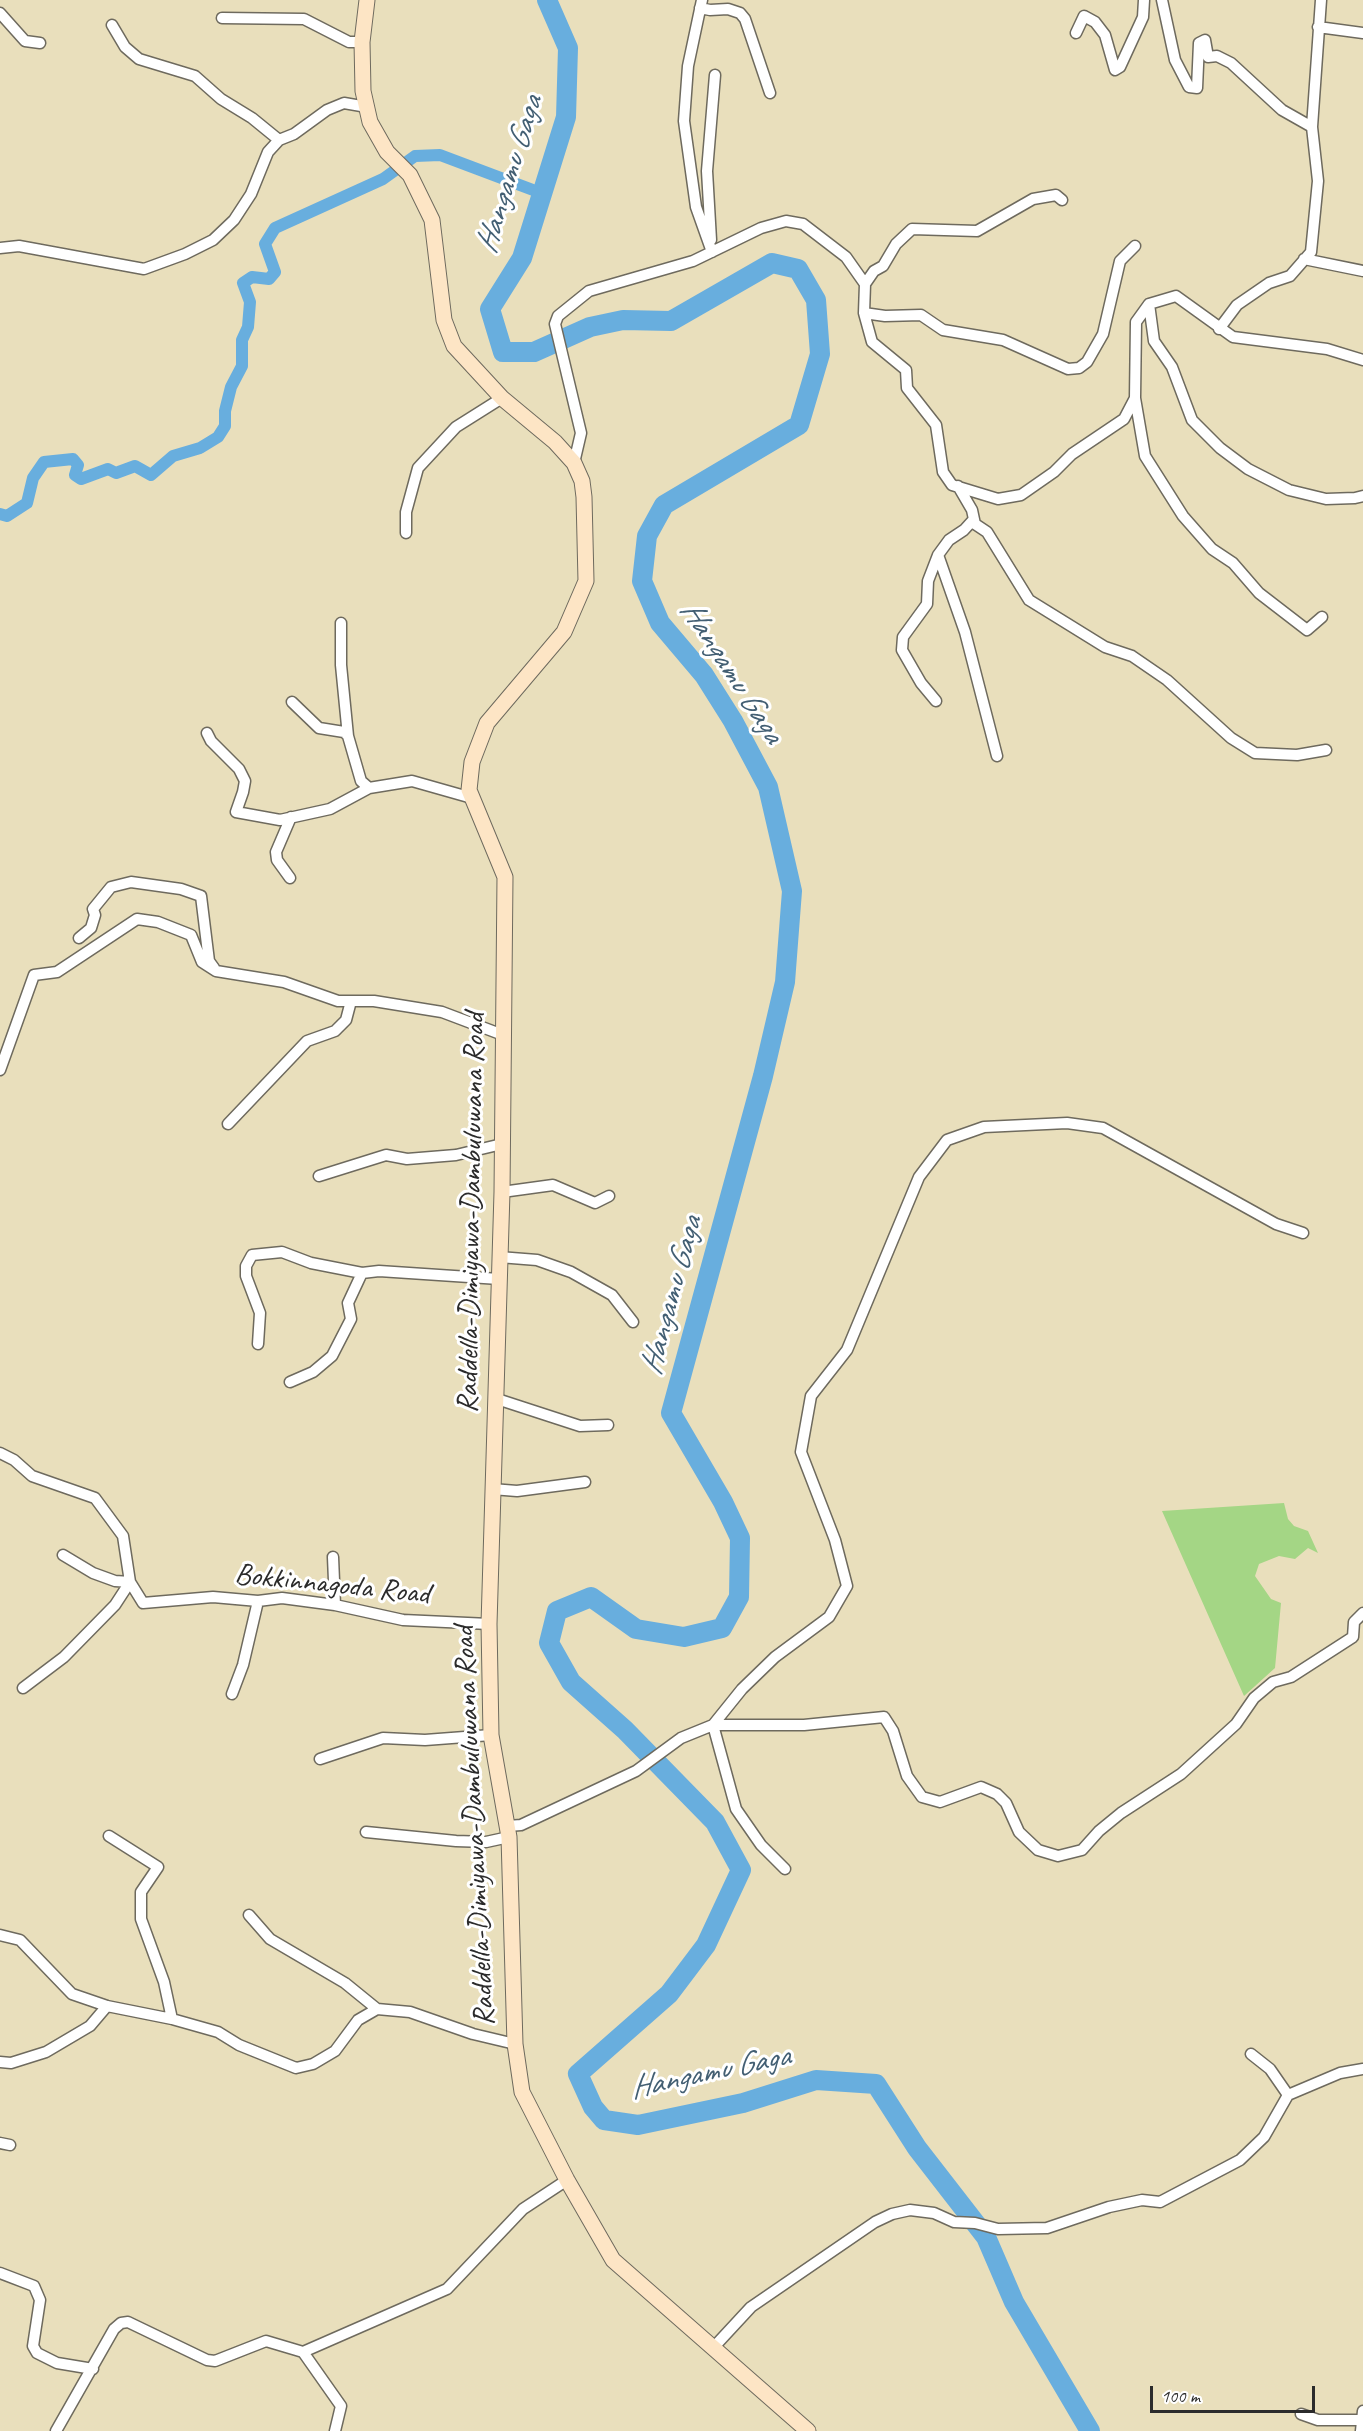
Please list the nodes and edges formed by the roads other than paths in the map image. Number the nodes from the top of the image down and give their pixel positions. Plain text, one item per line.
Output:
1 (366, 0) edge
2 (1144, 0) edge
3 (1162, 0) edge
4 (1321, 0) edge
5 (701, 4) edge
6 (0, 13) edge
7 (222, 18) dead end
8 (112, 25) dead end
9 (1318, 27) junction
10 (1076, 33) dead end
11 (1363, 33) edge
12 (362, 42) junction
13 (40, 43) dead end
14 (715, 75) dead end
15 (770, 93) dead end
16 (367, 107) junction
17 (1312, 127) junction
18 (279, 140) junction
19 (1062, 200) dead end
20 (1135, 246) dead end
21 (0, 248) edge
22 (712, 252) junction
23 (1304, 259) junction
24 (1363, 271) edge
25 (865, 284) junction
26 (1149, 304) junction
27 (864, 313) junction
28 (1219, 328) junction
29 (1363, 360) edge
30 (502, 398) junction
31 (1135, 398) junction
32 (574, 463) junction
33 (958, 486) junction
34 (1363, 496) edge
35 (974, 519) junction
36 (406, 533) dead end
37 (938, 555) junction
38 (1322, 617) dead end
39 (341, 623) dead end
40 (936, 701) dead end
41 (292, 702) dead end
42 (207, 733) dead end
43 (348, 736) junction
44 (1326, 750) dead end
45 (997, 756) dead end
46 (369, 788) junction
47 (472, 798) junction
48 (291, 817) junction
49 (290, 878) dead end
50 (79, 938) dead end
51 (216, 971) junction
52 (351, 1001) junction
53 (503, 1035) junction
54 (0, 1070) edge
55 (228, 1124) dead end
56 (502, 1144) junction
57 (320, 1176) dead end
58 (502, 1192) junction
59 (609, 1196) dead end
60 (1303, 1233) dead end
61 (499, 1257) junction
62 (362, 1273) junction
63 (499, 1279) junction
64 (633, 1322) dead end
65 (258, 1344) dead end
66 (290, 1382) dead end
67 (496, 1399) junction
68 (608, 1425) dead end
69 (0, 1453) edge
70 (585, 1482) dead end
71 (492, 1490) junction
72 (63, 1555) dead end
73 (333, 1557) dead end
74 (130, 1582) junction
75 (258, 1601) junction
76 (335, 1605) junction
77 (1363, 1613) edge
78 (489, 1624) junction
79 (23, 1688) dead end
80 (232, 1694) dead end
81 (712, 1725) junction
82 (491, 1735) junction
83 (320, 1759) dead end
84 (366, 1832) dead end
85 (508, 1832) junction
86 (109, 1836) dead end
87 (785, 1869) dead end
88 (249, 1915) dead end
89 (0, 1935) edge
90 (107, 2006) junction
91 (377, 2009) junction
92 (172, 2019) junction
93 (515, 2044) junction
94 (1251, 2054) dead end
95 (0, 2062) edge
96 (1363, 2069) edge
97 (1288, 2095) junction
98 (567, 2180) junction
99 (0, 2273) edge
100 (713, 2348) junction
101 (303, 2352) junction
102 (93, 2369) junction
103 (1301, 2414) dead end
104 (1362, 2421) edge
105 (56, 2431) edge
106 (335, 2431) edge
107 (808, 2431) edge

1 - 12 street, Raddella-Dimiyawa-Dambuluwana Road
2 - 10 street
3 - 17 street
4 - 9 street
5 - 15 street
5 - 22 street
6 - 13 street
7 - 12 street
8 - 18 street
9 - 11 street
9 - 17 street
12 - 16 street, Raddella-Dimiyawa-Dambuluwana Road
14 - 22 street
16 - 18 street
16 - 30 street, Raddella-Dimiyawa-Dambuluwana Road
17 - 23 street
18 - 21 street
19 - 25 street
20 - 27 street
22 - 25 street
22 - 32 street
23 - 24 street
23 - 28 street
25 - 27 street
26 - 28 street
26 - 31 street
26 - 34 street
27 - 33 street
28 - 29 street
30 - 32 street, Raddella-Dimiyawa-Dambuluwana Road
30 - 36 street
31 - 33 street
31 - 38 street
32 - 47 street, Raddella-Dimiyawa-Dambuluwana Road
33 - 35 street
35 - 37 street
35 - 44 street
37 - 40 street
37 - 45 street
39 - 43 street
41 - 43 street
42 - 48 street
43 - 46 street
46 - 47 street
46 - 48 street
47 - 53 street, Raddella-Dimiyawa-Dambuluwana Road
48 - 49 street
50 - 51 street
51 - 52 street
51 - 54 street
52 - 53 street
52 - 55 street
53 - 56 street, Raddella-Dimiyawa-Dambuluwana Road
56 - 57 street
56 - 58 street, Raddella-Dimiyawa-Dambuluwana Road
58 - 59 street
58 - 61 street, Raddella-Dimiyawa-Dambuluwana Road
60 - 81 street
61 - 63 street, Raddella-Dimiyawa-Dambuluwana Road
61 - 64 street
62 - 63 street
62 - 65 street
62 - 66 street
63 - 67 street, Raddella-Dimiyawa-Dambuluwana Road
67 - 68 street
67 - 71 street, Raddella-Dimiyawa-Dambuluwana Road
69 - 74 street
70 - 71 street
71 - 78 street, Raddella-Dimiyawa-Dambuluwana Road
72 - 74 street
73 - 76 street
74 - 75 street, Bokkinnagoda Road
74 - 79 street
75 - 76 street, Bokkinnagoda Road
75 - 80 street
76 - 78 street, Bokkinnagoda Road
77 - 81 street
78 - 82 street, Raddella-Dimiyawa-Dambuluwana Road
81 - 85 street
81 - 87 street
82 - 83 street
82 - 85 street, Raddella-Dimiyawa-Dambuluwana Road
84 - 85 street
85 - 93 street, Raddella-Dimiyawa-Dambuluwana Road
86 - 92 street
88 - 91 street
89 - 90 street
90 - 92 street
90 - 95 street
91 - 92 street
91 - 93 street
93 - 98 street, Raddella-Dimiyawa-Dambuluwana Road
94 - 97 street
96 - 97 street
97 - 100 street
98 - 100 street, Raddella-Dimiyawa-Dambuluwana Road
98 - 101 street
99 - 102 street
100 - 107 street, Raddella-Dimiyawa-Dambuluwana Road
101 - 102 street
101 - 106 street
102 - 105 street
103 - 104 street

